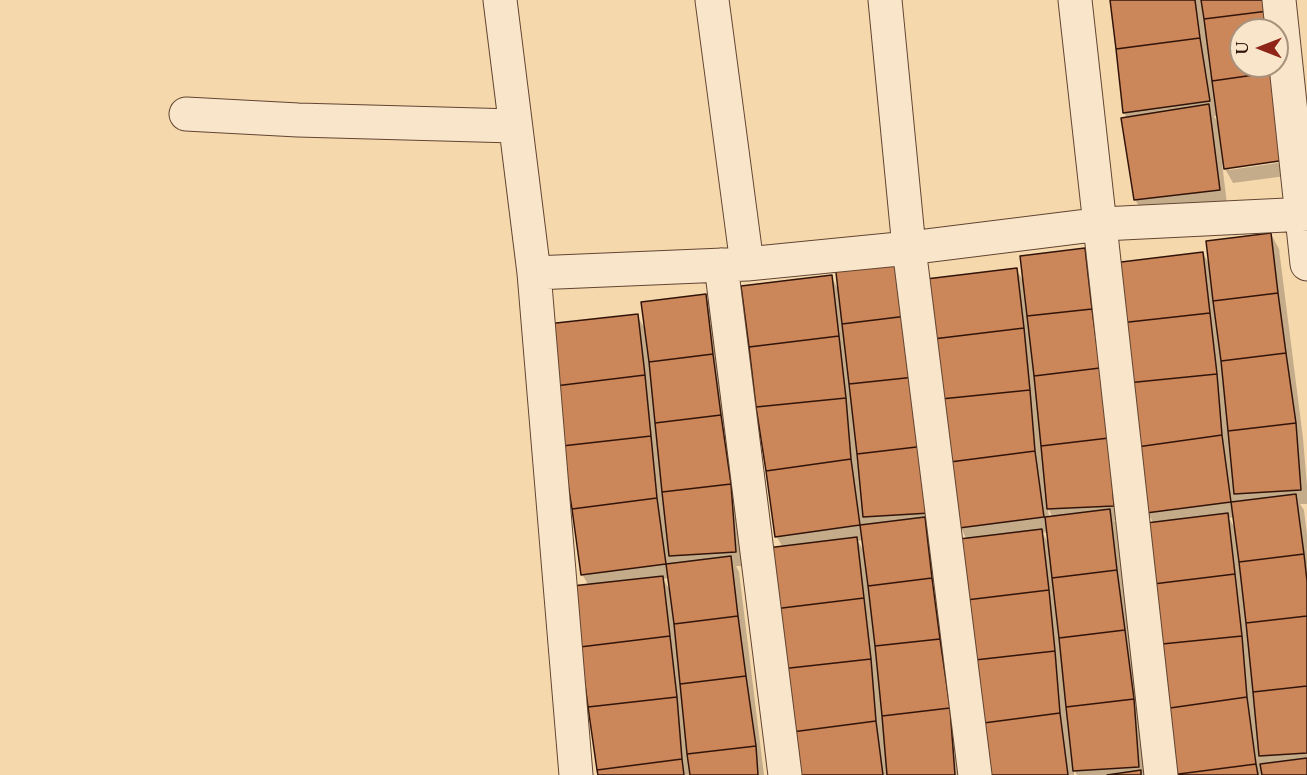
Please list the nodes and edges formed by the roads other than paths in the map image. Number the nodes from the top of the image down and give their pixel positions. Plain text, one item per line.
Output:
1 (500, 0) edge
2 (712, 0) edge
3 (885, 0) edge
4 (1075, 0) edge
5 (1279, 0) edge
6 (186, 114) dead end
7 (514, 126) junction
8 (1304, 214) edge
9 (1102, 224) junction
10 (909, 248) junction
11 (1307, 264) edge
12 (734, 265) junction
13 (534, 273) junction
14 (576, 775) edge
15 (784, 775) edge
16 (975, 775) edge
17 (1161, 775) edge

1 - 7 street
2 - 12 street
3 - 10 street
4 - 9 street
5 - 8 street
6 - 7 street
7 - 13 street
8 - 9 street
8 - 11 street
9 - 10 street
9 - 17 street
10 - 12 street
10 - 16 street
12 - 13 street
12 - 15 street
13 - 14 street

